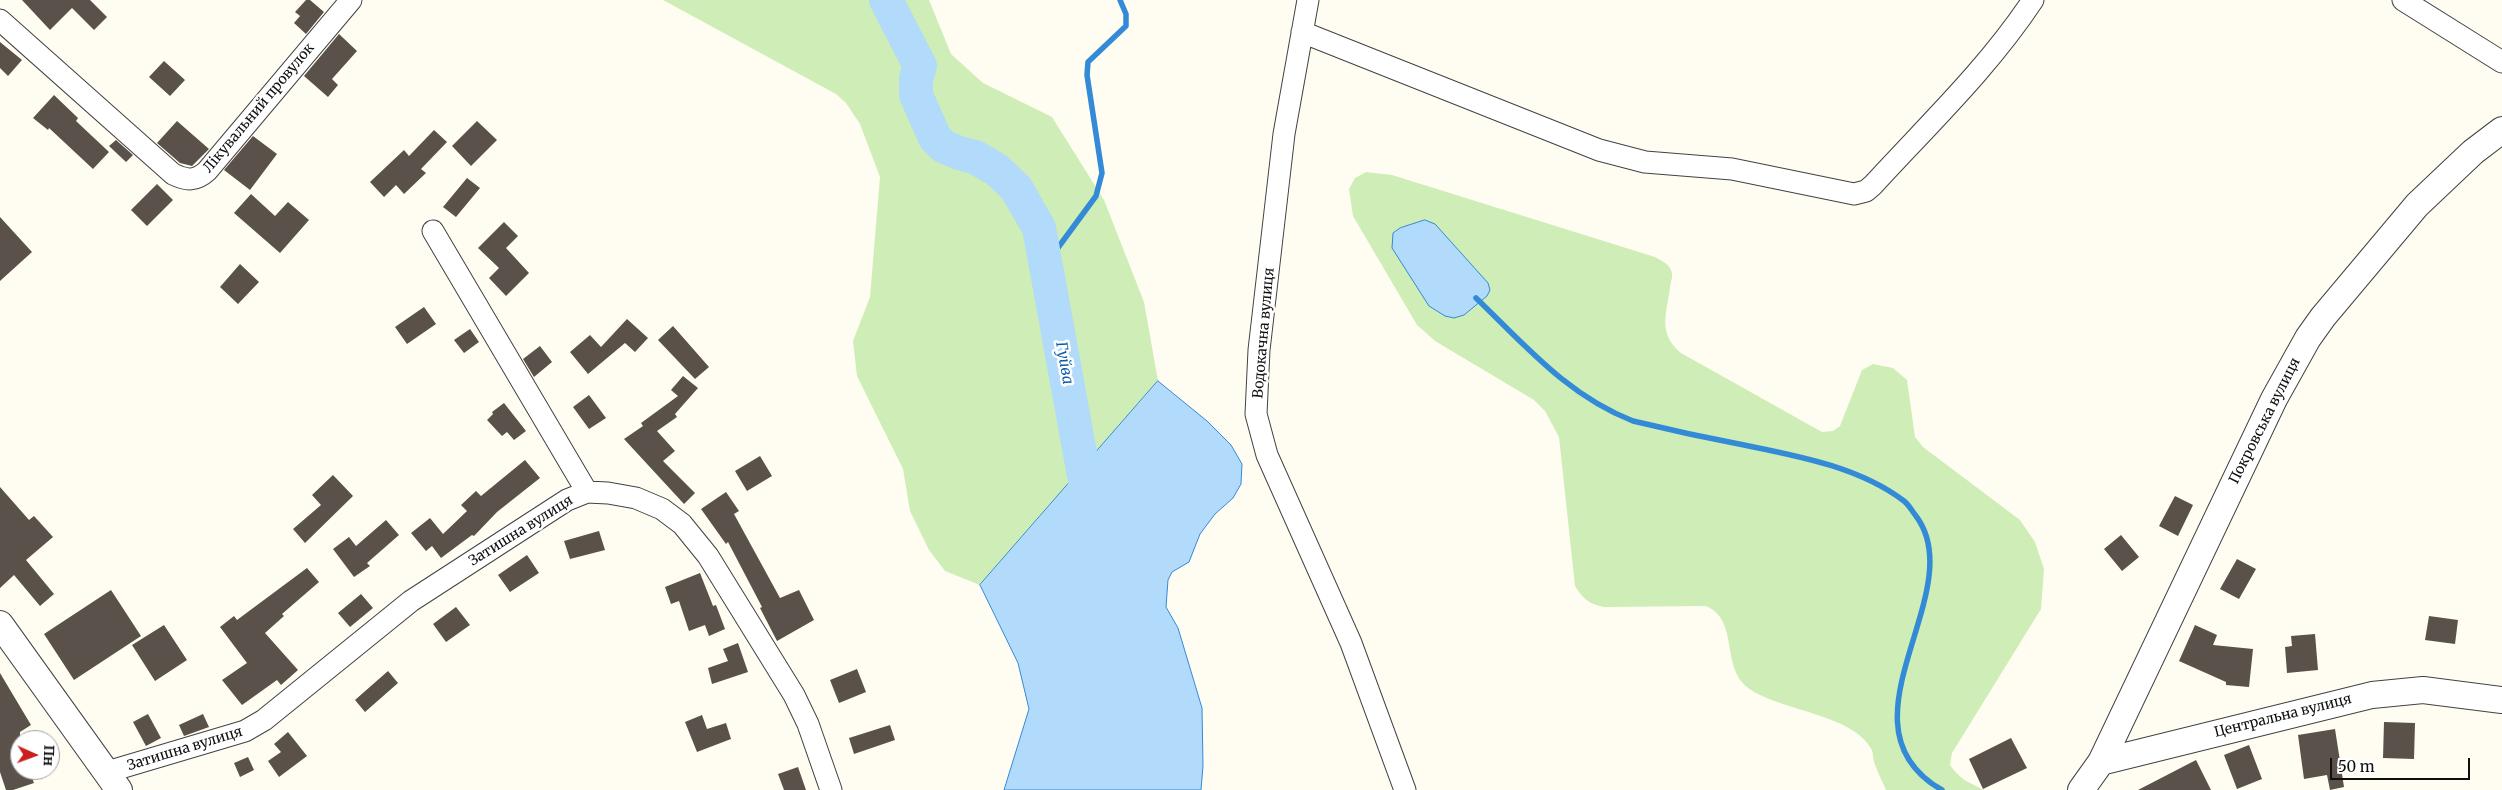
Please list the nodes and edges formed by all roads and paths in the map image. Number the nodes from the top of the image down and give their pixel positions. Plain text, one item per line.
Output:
1 (351, 0) edge
2 (1308, 0) edge
3 (2033, 0) edge
4 (2403, 0) edge
5 (0, 20) edge
6 (1302, 32) junction
7 (2502, 62) edge
8 (2502, 130) edge
9 (433, 231) dead end
10 (588, 492) junction
11 (0, 624) edge
12 (2502, 700) edge
13 (2101, 762) junction
14 (113, 781) edge
15 (831, 790) edge
16 (1405, 790) edge
17 (2081, 790) edge

1 - 5 street, Лікувальний провулок
2 - 6 street, Водокачна вулиця
3 - 6 street
4 - 7 street
6 - 16 street, Водокачна вулиця
8 - 13 street, Покровська вулиця
9 - 10 street
10 - 14 street, Затишна вулиця
10 - 15 street, Затишна вулиця
11 - 14 street
12 - 13 street, Центральна вулиця
13 - 17 street

